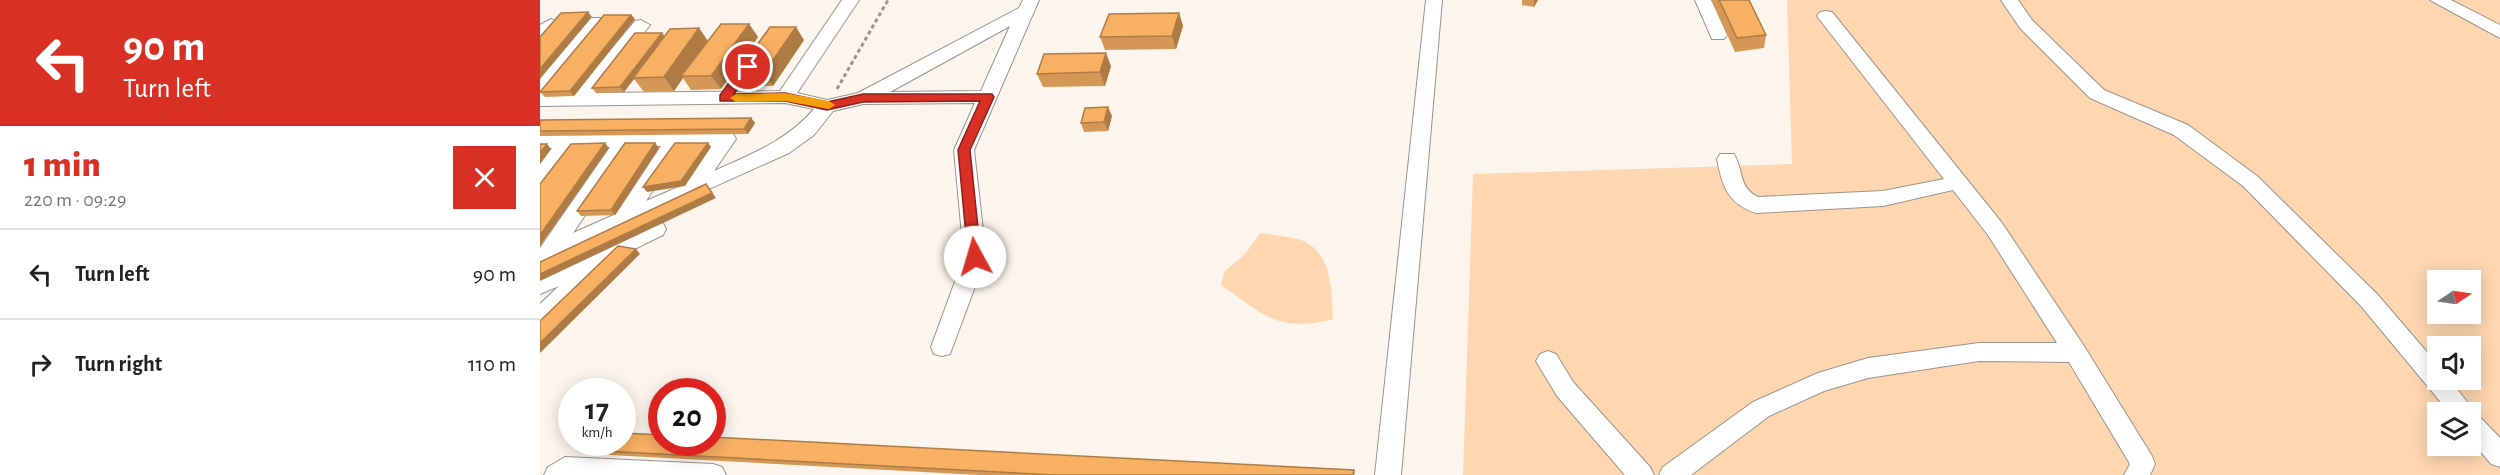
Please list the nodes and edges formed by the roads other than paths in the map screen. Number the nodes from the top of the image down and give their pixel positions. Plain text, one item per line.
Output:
1 (850, 0) edge
2 (1434, 0) edge
3 (1703, 0) edge
4 (2009, 0) edge
5 (2438, 0) edge
6 (1028, 6) edge
7 (1826, 16) dead end
8 (597, 22) edge
9 (641, 25) dead end
10 (2500, 32) edge
11 (1718, 35) dead end
12 (738, 80) edge
13 (640, 81) edge
14 (540, 89) edge
15 (785, 97) junction
16 (988, 97) junction
17 (725, 98) junction
18 (863, 98) junction
19 (626, 99) junction
20 (540, 100) edge
21 (580, 100) junction
22 (827, 106) junction
23 (568, 140) junction
24 (624, 140) junction
25 (675, 140) junction
26 (540, 141) edge
27 (1726, 159) dead end
28 (540, 180) edge
29 (1957, 182) junction
30 (690, 190) junction
31 (624, 219) junction
32 (656, 229) dead end
33 (606, 253) junction
34 (544, 256) edge
35 (540, 285) edge
36 (540, 318) edge
37 (942, 347) dead end
38 (2076, 353) junction
39 (1548, 361) dead end
40 (2455, 402) edge
41 (2481, 434) edge
42 (2500, 456) edge
43 (557, 475) edge
44 (713, 475) edge
45 (1388, 475) edge
46 (1641, 475) edge
47 (1672, 475) edge
48 (2137, 475) edge

1 - 15 street
2 - 45 street
3 - 11 street
4 - 40 street
5 - 10 street
6 - 16 street
6 - 18 street
7 - 29 street
8 - 14 street
9 - 21 street
12 - 17 street
13 - 19 street
15 - 17 street
15 - 22 street
16 - 18 street
16 - 37 street
17 - 19 street
18 - 22 street
19 - 21 street
20 - 21 street
22 - 30 street
23 - 24 street
23 - 26 street
23 - 28 street
24 - 25 street
24 - 34 street
25 - 30 street
25 - 31 street
27 - 29 street
29 - 38 street
30 - 31 street
31 - 34 street
32 - 33 street
33 - 35 street
33 - 36 street
38 - 47 street
38 - 48 street
39 - 46 street
41 - 42 street
43 - 44 street

